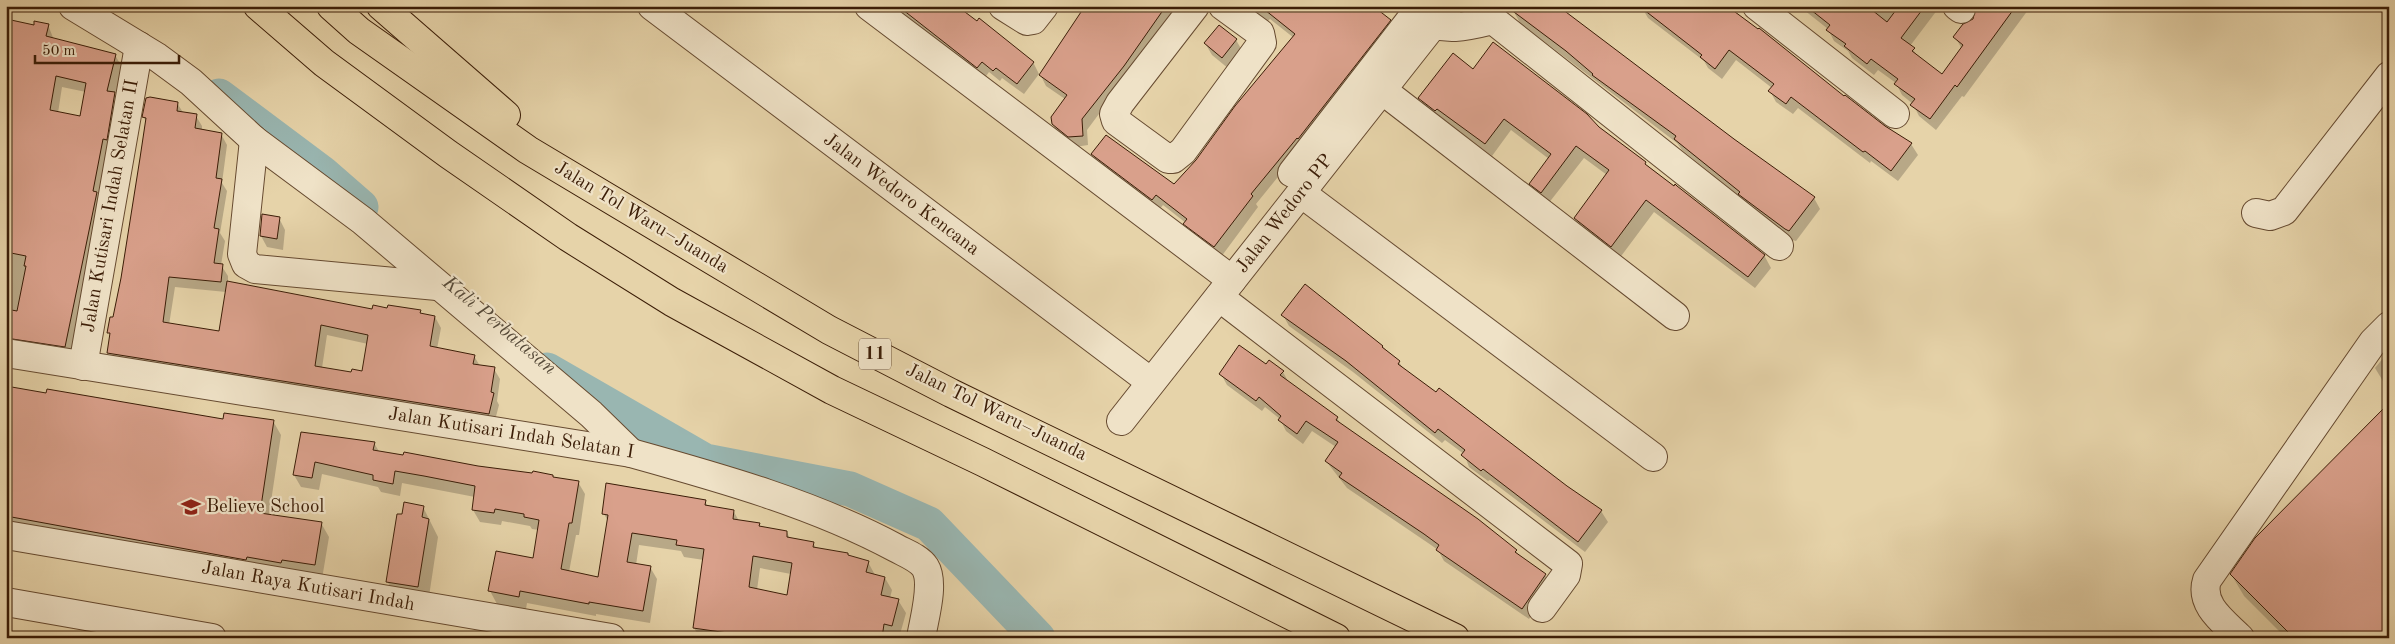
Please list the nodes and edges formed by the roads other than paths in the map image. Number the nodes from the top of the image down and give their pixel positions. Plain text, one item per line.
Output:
1 (73, 6) edge
2 (245, 6) edge
3 (258, 6) edge
4 (331, 6) edge
5 (381, 6) edge
6 (652, 6) edge
7 (869, 6) edge
8 (1003, 6) edge
9 (1044, 6) edge
10 (1195, 6) edge
11 (1223, 6) edge
12 (1757, 6) edge
13 (1425, 13) edge
14 (1491, 13) edge
15 (138, 46) junction
16 (324, 64) junction
17 (2389, 76) edge
18 (1382, 90) junction
19 (1895, 114) dead end
20 (254, 140) junction
21 (528, 150) junction
22 (1297, 183) junction
23 (2256, 213) dead end
24 (1779, 246) dead end
25 (437, 286) junction
26 (1226, 289) junction
27 (1675, 316) dead end
28 (2389, 326) edge
29 (6, 353) edge
30 (83, 366) junction
31 (1151, 382) junction
32 (1121, 421) dead end
33 (631, 453) junction
34 (1653, 457) dead end
35 (6, 535) edge
36 (6, 602) edge
37 (1542, 608) dead end
38 (212, 638) edge
39 (610, 638) edge
40 (921, 638) edge
41 (1336, 638) edge
42 (1455, 638) edge
43 (2240, 638) edge

1 - 15 street
2 - 16 highway
3 - 16 highway
4 - 21 highway, Jalan Tol Waru–Juanda / 11
5 - 21 highway
6 - 31 street, Jalan Wedoro Kencana
7 - 26 street
8 - 9 street
10 - 11 street
12 - 19 street
13 - 14 street
13 - 18 street, Jalan Wedoro PP
13 - 22 street
14 - 24 street
15 - 20 street
15 - 30 street, Jalan Kutisari Indah Selatan II
16 - 41 highway
17 - 23 street
18 - 22 street, Jalan Wedoro PP
18 - 27 street
20 - 25 street
20 - 25 street
21 - 42 highway, Jalan Tol Waru–Juanda / 11
22 - 26 street, Jalan Wedoro PP
22 - 34 street
25 - 33 street
26 - 31 street, Jalan Wedoro PP
26 - 37 street
28 - 43 street
29 - 30 street, Jalan Kutisari Indah Selatan I
30 - 33 street, Jalan Kutisari Indah Selatan I
31 - 32 street, Jalan Wedoro PP
33 - 40 street, Jalan Kutisari Indah Selatan I
35 - 39 street, Jalan Raya Kutisari Indah
36 - 38 street

